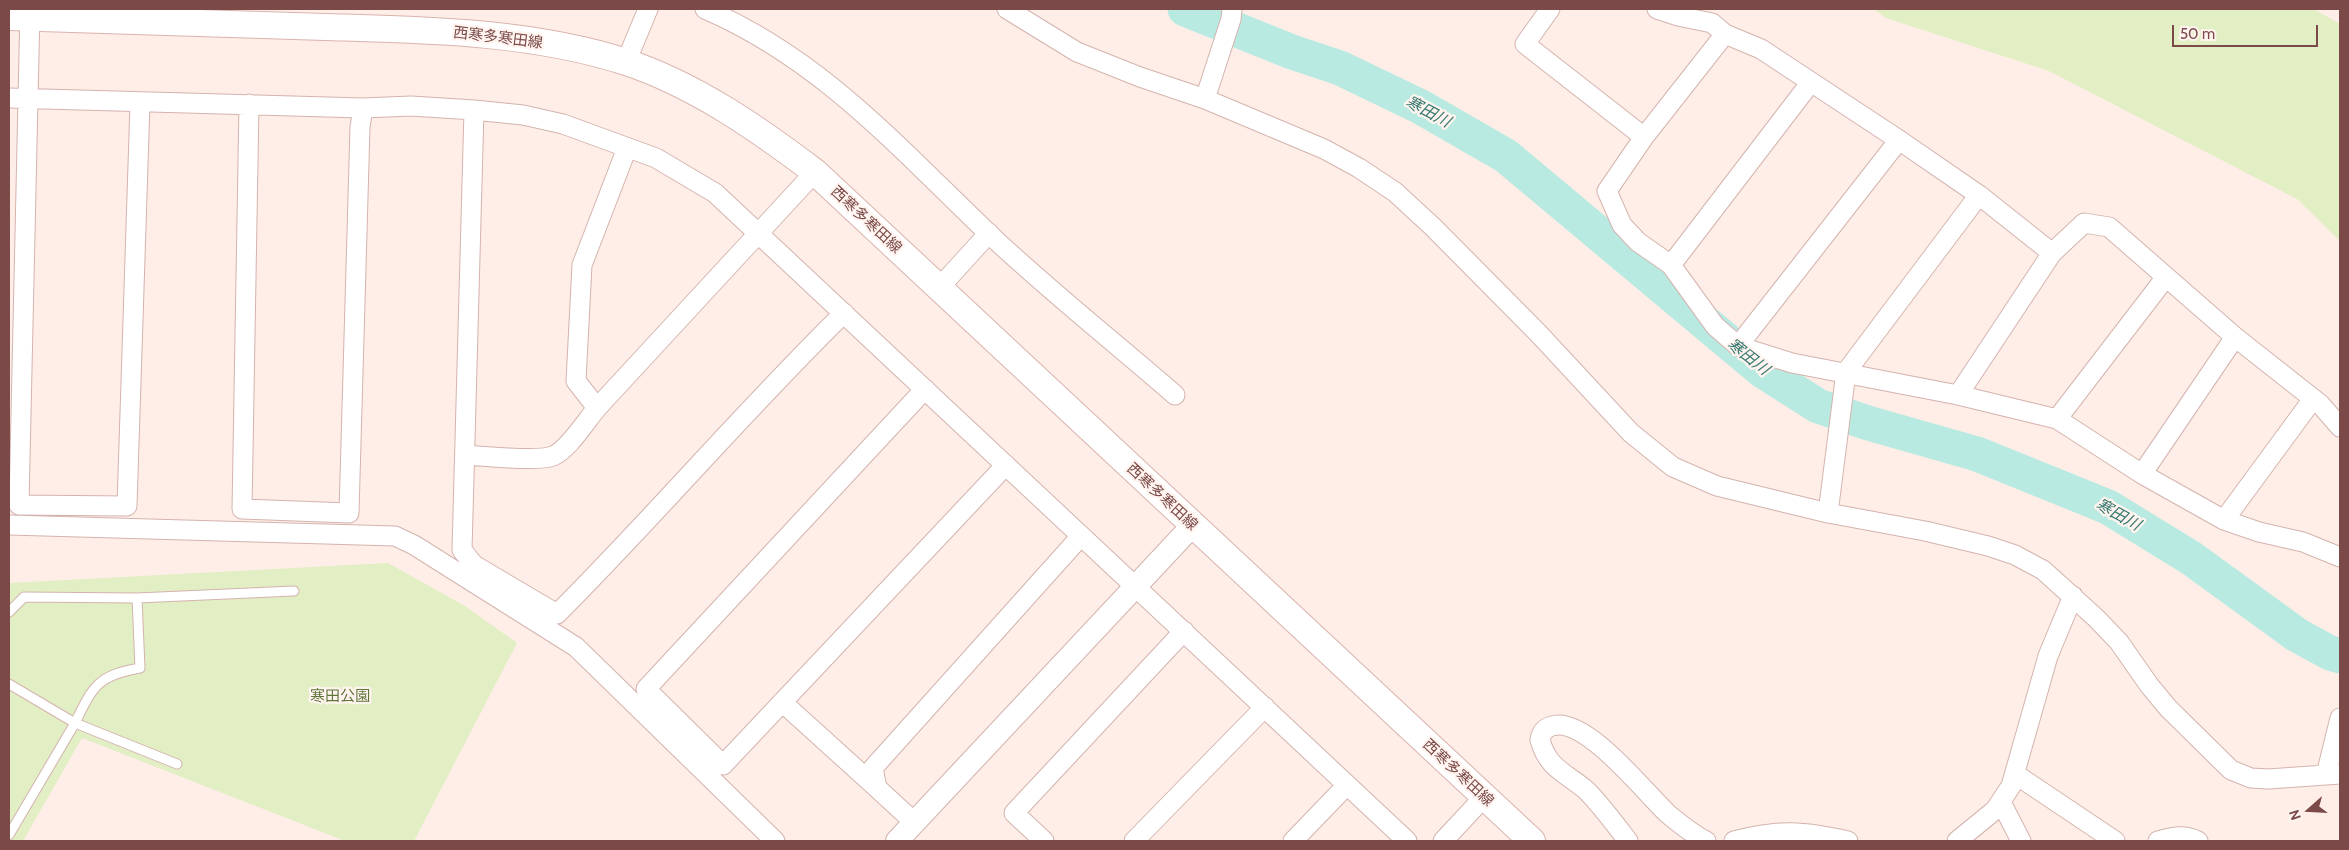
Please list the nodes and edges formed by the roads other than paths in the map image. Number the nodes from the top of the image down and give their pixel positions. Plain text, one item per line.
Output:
1 (648, 9) edge
2 (705, 9) edge
3 (1007, 9) edge
4 (1232, 9) edge
5 (1550, 9) edge
6 (1657, 9) edge
7 (23, 14) edge
8 (1724, 34) junction
9 (626, 62) junction
10 (1811, 82) junction
11 (9, 98) edge
12 (28, 98) junction
13 (1205, 99) junction
14 (140, 103) junction
15 (249, 104) junction
16 (363, 108) junction
17 (474, 110) junction
18 (1644, 136) junction
19 (1899, 140) junction
20 (627, 148) junction
21 (814, 172) junction
22 (1979, 195) junction
23 (988, 233) junction
24 (760, 234) junction
25 (2052, 253) junction
26 (1671, 265) junction
27 (2166, 277) junction
28 (939, 288) junction
29 (844, 313) junction
30 (2235, 337) junction
31 (1738, 346) junction
32 (1846, 372) junction
33 (925, 389) junction
34 (1176, 395) dead end
35 (1958, 395) junction
36 (2313, 399) junction
37 (597, 408) junction
38 (2058, 419) junction
39 (2340, 427) edge
40 (465, 455) junction
41 (1006, 465) junction
42 (2142, 474) junction
43 (1828, 513) junction
44 (2224, 520) junction
45 (9, 525) edge
46 (1193, 525) junction
47 (1081, 536) junction
48 (2340, 557) edge
49 (1136, 586) junction
50 (294, 591) dead end
51 (2073, 596) junction
52 (137, 598) junction
53 (9, 612) edge
54 (1184, 631) junction
55 (9, 684) edge
56 (782, 702) junction
57 (1265, 707) junction
58 (2340, 718) edge
59 (75, 723) junction
60 (177, 764) dead end
61 (2015, 774) junction
62 (2333, 775) edge
63 (1347, 785) junction
64 (877, 788) junction
65 (1484, 797) junction
66 (2001, 802) junction
67 (915, 823) junction
68 (9, 835) edge
69 (775, 841) edge
70 (897, 841) edge
71 (1044, 841) edge
72 (1134, 841) edge
73 (1293, 841) edge
74 (1408, 841) edge
75 (1443, 841) edge
76 (1532, 841) edge
77 (1628, 841) edge
78 (1706, 841) edge
79 (1734, 841) edge
80 (1848, 841) edge
81 (1957, 841) edge
82 (2021, 841) edge
83 (2115, 841) edge
84 (2158, 841) edge
85 (2198, 841) edge

1 - 9 street
2 - 23 street
3 - 13 street
4 - 13 street
5 - 18 street
6 - 8 street
7 - 9 main road, 西寒多寒田線
7 - 12 street
8 - 10 street
8 - 18 street
9 - 21 main road, 西寒多寒田線
10 - 19 street
10 - 26 street
11 - 12 street
12 - 14 street
12 - 14 street
13 - 43 street
14 - 15 street
15 - 16 street
15 - 16 street
16 - 17 street
17 - 20 street
17 - 40 street
18 - 26 street
19 - 22 street
19 - 31 street
20 - 24 street
20 - 37 street
21 - 24 street
21 - 28 main road, 西寒多寒田線
22 - 25 street
22 - 32 street
23 - 28 street
23 - 34 street
24 - 29 street
24 - 37 street
25 - 27 street
25 - 35 street
26 - 31 street
27 - 30 street
27 - 38 street
28 - 46 main road, 西寒多寒田線
29 - 33 street
29 - 40 street
30 - 36 street
30 - 42 street
31 - 32 street
32 - 35 street
32 - 43 street
33 - 41 street
33 - 56 street
35 - 38 street
36 - 39 street
36 - 44 street
37 - 40 street
38 - 42 street
41 - 47 street
41 - 56 street
42 - 44 street
43 - 51 street
44 - 48 street
45 - 69 street
46 - 49 street
46 - 65 main road, 西寒多寒田線
47 - 49 street
47 - 64 street
49 - 54 street
49 - 67 street
50 - 52 lane
51 - 61 street
51 - 62 street
52 - 53 lane
52 - 59 lane
54 - 57 street
54 - 71 street
55 - 59 lane
56 - 64 street
57 - 63 street
57 - 72 street
58 - 62 street
59 - 60 lane
59 - 68 lane
61 - 66 street
61 - 83 street
63 - 73 street
63 - 74 street
64 - 67 street
65 - 75 street
65 - 76 main road, 西寒多寒田線
66 - 81 street
66 - 82 street
67 - 70 street
77 - 78 street
79 - 80 street
84 - 85 street

